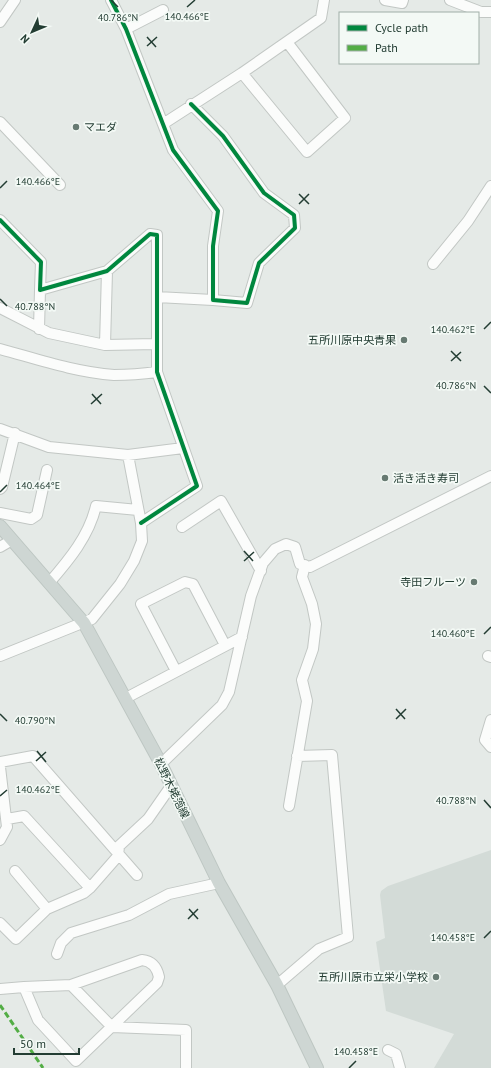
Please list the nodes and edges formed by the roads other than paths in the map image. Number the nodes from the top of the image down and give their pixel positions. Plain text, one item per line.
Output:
1 (14, 0) edge
2 (111, 0) edge
3 (324, 0) edge
4 (385, 0) edge
5 (403, 0) edge
6 (450, 0) edge
7 (4, 7) edge
8 (163, 10) dead end
9 (491, 12) edge
10 (0, 22) edge
11 (126, 29) junction
12 (287, 42) junction
13 (242, 73) junction
14 (191, 104) junction
15 (0, 122) edge
16 (163, 124) junction
17 (60, 185) dead end
18 (491, 186) edge
19 (0, 220) edge
20 (433, 264) dead end
21 (107, 271) junction
22 (40, 290) junction
23 (157, 297) junction
24 (213, 300) junction
25 (0, 308) edge
26 (39, 329) junction
27 (156, 344) junction
28 (105, 345) junction
29 (0, 349) edge
30 (157, 372) junction
31 (0, 429) edge
32 (15, 433) junction
33 (183, 448) junction
34 (128, 455) junction
35 (47, 470) dead end
36 (491, 476) edge
37 (0, 489) edge
38 (138, 510) junction
39 (0, 513) edge
40 (141, 523) junction
41 (0, 526) edge
42 (182, 527) dead end
43 (12, 540) junction
44 (0, 547) edge
45 (305, 565) junction
46 (260, 571) junction
47 (49, 583) junction
48 (84, 623) junction
49 (242, 637) junction
50 (225, 645) junction
51 (0, 656) edge
52 (176, 671) junction
53 (126, 698) junction
54 (491, 720) edge
55 (491, 748) edge
56 (297, 756) junction
57 (0, 762) edge
58 (161, 764) junction
59 (0, 767) edge
60 (171, 786) junction
61 (289, 806) dead end
62 (7, 819) junction
63 (0, 840) edge
64 (118, 856) junction
65 (15, 872) dead end
66 (137, 875) dead end
67 (219, 883) junction
68 (90, 888) junction
69 (48, 909) junction
70 (0, 923) edge
71 (57, 954) dead end
72 (71, 985) junction
73 (277, 986) junction
74 (24, 987) junction
75 (0, 989) edge
76 (112, 1027) junction
77 (388, 1050) dead end
78 (186, 1068) edge
79 (317, 1068) edge
80 (400, 1068) edge

1 - 7 street
2 - 11 street
3 - 12 street
4 - 5 street
6 - 9 street
7 - 10 street
8 - 11 street
11 - 16 street
12 - 13 street
12 - 13 street
13 - 14 street
14 - 16 street
14 - 24 street
15 - 17 street
16 - 24 street
18 - 20 street
19 - 22 street
21 - 22 street
21 - 23 street
21 - 28 street
22 - 26 street
23 - 24 street
23 - 27 street
25 - 26 street
26 - 28 street
27 - 28 street
27 - 30 street
29 - 30 street
30 - 33 street
31 - 32 street
32 - 34 street
32 - 37 street
33 - 34 street
33 - 40 street
34 - 38 street
35 - 39 street
36 - 45 street
38 - 40 street
38 - 47 street
40 - 48 street
41 - 43 main road, 松野木姥萢線
42 - 46 street
43 - 44 street
43 - 47 main road, 松野木姥萢線
45 - 46 street
45 - 56 street
46 - 49 street
47 - 48 main road, 松野木姥萢線
48 - 51 street
48 - 53 main road, 松野木姥萢線
49 - 50 street
49 - 58 street
50 - 52 street
50 - 52 street
52 - 53 street
53 - 58 main road, 松野木姥萢線
54 - 55 street
56 - 61 street
56 - 73 street
57 - 64 street
58 - 60 main road, 松野木姥萢線
59 - 62 street
60 - 64 street
60 - 67 main road, 松野木姥萢線
62 - 63 street
62 - 68 street
64 - 66 street
64 - 68 street
65 - 69 street
67 - 71 street
67 - 73 main road, 松野木姥萢線
68 - 69 street
69 - 70 street
72 - 74 street
72 - 76 street
72 - 76 street
73 - 79 main road, 松野木姥萢線
74 - 75 street
74 - 76 street
76 - 78 street
77 - 80 street

